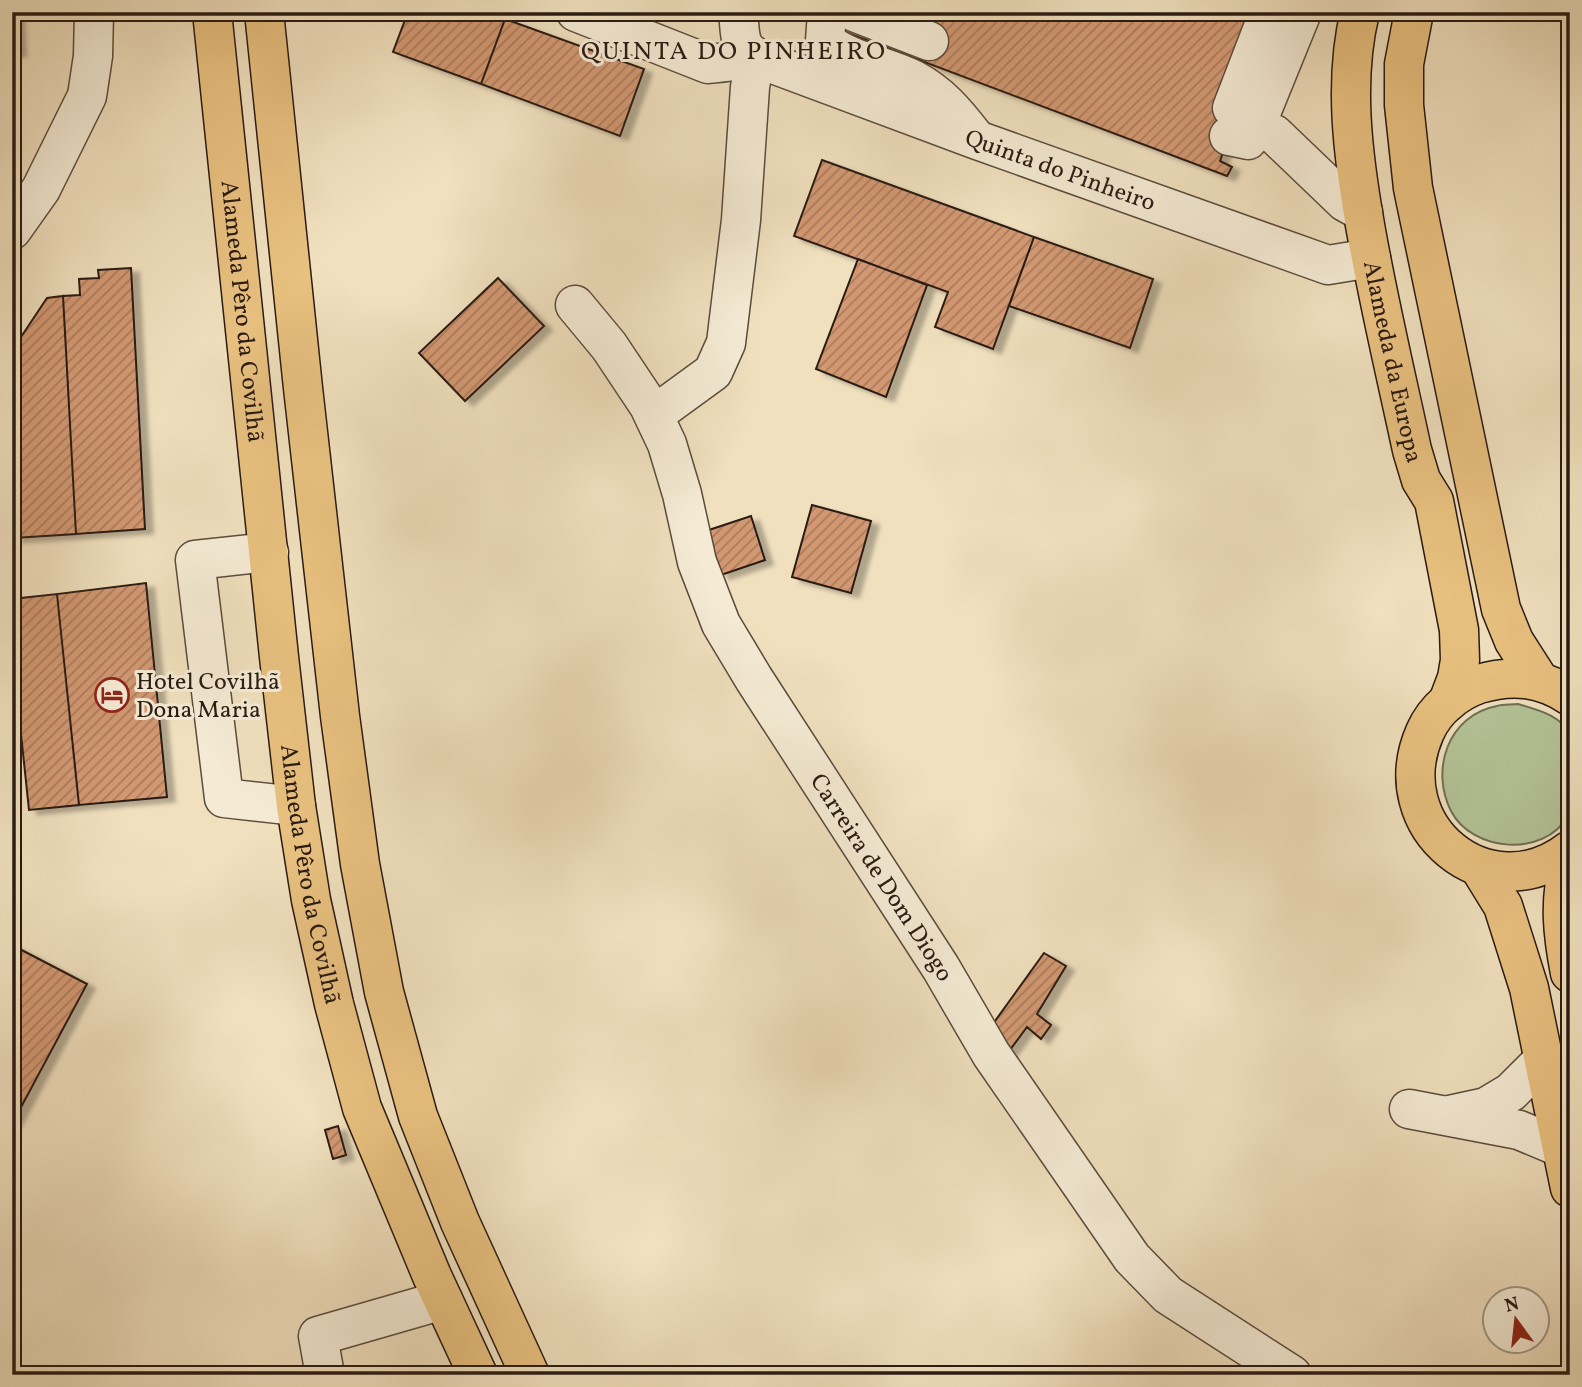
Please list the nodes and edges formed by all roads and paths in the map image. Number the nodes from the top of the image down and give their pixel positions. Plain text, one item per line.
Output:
1 (94, 12) edge
2 (212, 12) edge
3 (264, 12) edge
4 (576, 12) edge
5 (738, 12) edge
6 (1269, 12) edge
7 (1302, 12) edge
8 (1360, 12) edge
9 (1414, 12) edge
10 (840, 19) edge
11 (929, 41) dead end
12 (751, 55) junction
13 (1273, 134) dead end
14 (977, 140) junction
15 (1363, 212) junction
16 (12, 230) edge
17 (1371, 258) junction
18 (575, 305) dead end
19 (653, 415) junction
20 (269, 552) junction
21 (1555, 688) edge
22 (1448, 702) junction
23 (296, 806) junction
24 (1570, 850) edge
25 (1570, 862) edge
26 (1479, 867) junction
27 (1570, 973) edge
28 (1544, 1059) junction
29 (1409, 1108) dead end
30 (1447, 1116) junction
31 (1562, 1148) junction
32 (1570, 1188) edge
33 (443, 1300) junction
34 (325, 1375) edge
35 (478, 1375) edge
36 (530, 1375) edge
37 (1292, 1375) edge

1 - 16 street
2 - 20 main road, Alameda Pêro da Covilhã
3 - 36 main road, Alameda Pêro da Covilhã
4 - 12 street
5 - 12 street
6 - 7 street
8 - 15 main road, Alameda da Europa
9 - 21 main road, Alameda da Europa
10 - 11 street
10 - 14 street
12 - 14 street, Quinta do Pinheiro
12 - 19 street
13 - 15 street
14 - 17 street, Quinta do Pinheiro
15 - 17 main road, Alameda da Europa
17 - 22 main road, Alameda da Europa
18 - 19 street, Carreira de Dom Diogo
19 - 37 street, Carreira de Dom Diogo
20 - 23 main road, Alameda Pêro da Covilhã
20 - 23 street
21 - 22 main road, Alameda da Europa
22 - 26 main road, Alameda da Europa
23 - 33 main road, Alameda Pêro da Covilhã
24 - 26 main road, Alameda da Europa
25 - 27 main road
26 - 28 main road, Alameda da Europa
28 - 30 street
28 - 31 main road, Alameda da Europa
29 - 30 street
30 - 31 street
31 - 32 main road, Alameda da Europa
33 - 34 street
33 - 35 main road, Alameda Pêro da Covilhã

